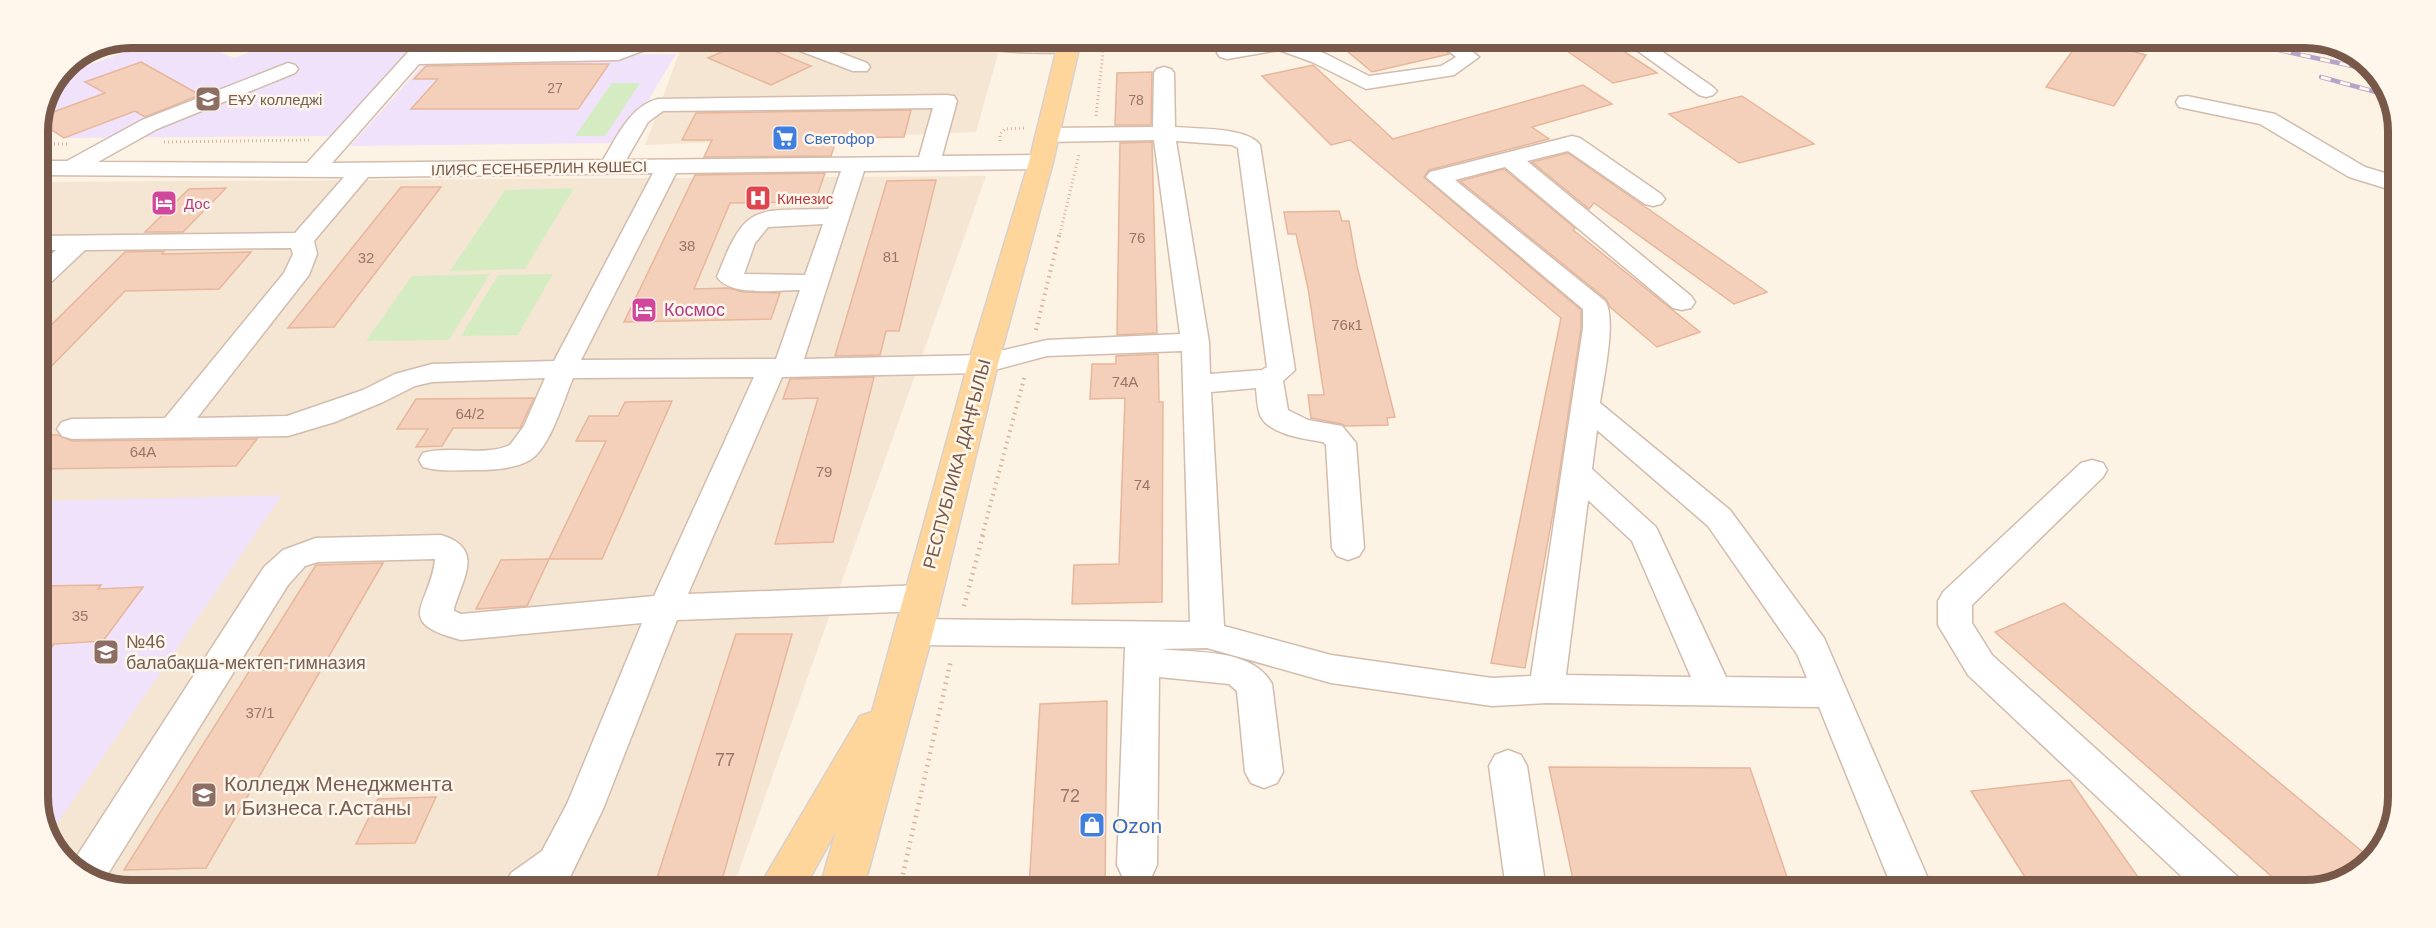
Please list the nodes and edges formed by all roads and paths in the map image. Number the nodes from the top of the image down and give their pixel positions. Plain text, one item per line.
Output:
1 (422, 48) edge
2 (633, 48) edge
3 (810, 48) edge
4 (1068, 48) edge
5 (1101, 48) edge
6 (1257, 48) edge
7 (1292, 48) edge
8 (1457, 48) edge
9 (1644, 48) edge
10 (1227, 53) dead end
11 (413, 58) junction
12 (860, 67) dead end
13 (288, 69) dead end
14 (1164, 73) dead end
15 (1706, 91) dead end
16 (2187, 102) dead end
17 (1048, 132) junction
18 (1164, 133) junction
19 (1084, 134) junction
20 (340, 140) junction
21 (112, 143) junction
22 (48, 144) edge
23 (995, 145) dead end
24 (1510, 159) junction
25 (929, 162) junction
26 (1041, 162) junction
27 (855, 163) junction
28 (669, 165) junction
29 (611, 166) junction
30 (48, 168) edge
31 (72, 168) junction
32 (313, 170) junction
33 (362, 170) junction
34 (2388, 182) edge
35 (1653, 199) dead end
36 (838, 216) junction
37 (302, 240) junction
38 (48, 243) edge
39 (78, 243) junction
40 (48, 272) edge
41 (815, 283) junction
42 (1682, 302) dead end
43 (1195, 342) junction
44 (1031, 352) junction
45 (983, 364) junction
46 (780, 368) junction
47 (563, 369) junction
48 (1269, 378) junction
49 (1197, 384) junction
50 (1585, 405) junction
51 (173, 428) junction
52 (72, 429) dead end
53 (434, 460) dead end
54 (2092, 470) dead end
55 (1576, 471) junction
56 (1348, 548) dead end
57 (665, 608) junction
58 (918, 614) junction
59 (957, 632) junction
60 (1207, 635) junction
61 (1142, 648) junction
62 (1547, 689) junction
63 (896, 690) junction
64 (1716, 693) junction
65 (1831, 693) junction
66 (1508, 766) dead end
67 (1264, 772) dead end
68 (1137, 865) dead end
69 (91, 869) edge
70 (533, 880) edge
71 (785, 880) edge
72 (844, 880) edge
73 (902, 880) edge
74 (1525, 880) edge
75 (1909, 880) edge
76 (2213, 880) edge

1 - 11 street
2 - 11 street
3 - 12 street
4 - 17 main road, РЕСПУБЛИКА ДАҢҒЫЛЫ
5 - 19 path
6 - 10 street
7 - 8 street
9 - 15 street
11 - 20 street
13 - 21 street
14 - 18 street
16 - 34 street
17 - 19 street
17 - 23 path
17 - 26 main road, РЕСПУБЛИКА ДАҢҒЫЛЫ
18 - 19 street
18 - 43 street
18 - 48 street
19 - 44 path
20 - 21 path
20 - 32 street
21 - 22 path
21 - 31 street
24 - 35 street
24 - 42 street
24 - 50 street
25 - 26 street, ІЛИЯС ЕСЕНБЕРЛИН КӨШЕСІ
25 - 27 street, ІЛИЯС ЕСЕНБЕРЛИН КӨШЕСІ
25 - 29 street
26 - 45 main road, РЕСПУБЛИКА ДАҢҒЫЛЫ
27 - 28 street, ІЛИЯС ЕСЕНБЕРЛИН КӨШЕСІ
27 - 36 street
28 - 29 street, ІЛИЯС ЕСЕНБЕРЛИН КӨШЕСІ
28 - 47 street
29 - 33 street, ІЛИЯС ЕСЕНБЕРЛИН КӨШЕСІ
30 - 31 street, ІЛИЯС ЕСЕНБЕРЛИН КӨШЕСІ
31 - 32 street, ІЛИЯС ЕСЕНБЕРЛИН КӨШЕСІ
32 - 33 street, ІЛИЯС ЕСЕНБЕРЛИН КӨШЕСІ
33 - 37 street
36 - 41 street
36 - 41 street
37 - 39 street
37 - 51 street
38 - 39 street
39 - 40 street
41 - 46 street
43 - 44 street
43 - 49 street
44 - 45 street
44 - 59 path
45 - 46 street
45 - 58 main road, РЕСПУБЛИКА ДАҢҒЫЛЫ
46 - 47 street
46 - 57 street
47 - 51 street
47 - 53 street
48 - 49 street
48 - 56 street
49 - 60 street
50 - 55 street
50 - 65 street
51 - 52 street
54 - 76 street
55 - 62 street
55 - 64 street
57 - 58 street
57 - 69 street
57 - 70 street
58 - 59 street
58 - 63 main road, РЕСПУБЛИКА ДАҢҒЫЛЫ
59 - 61 street
59 - 73 path
60 - 61 street
60 - 62 street
61 - 67 street
61 - 68 street
62 - 64 street
63 - 71 main road
63 - 72 main road, РЕСПУБЛИКА ДАҢҒЫЛЫ
64 - 65 street
65 - 75 street
66 - 74 street

